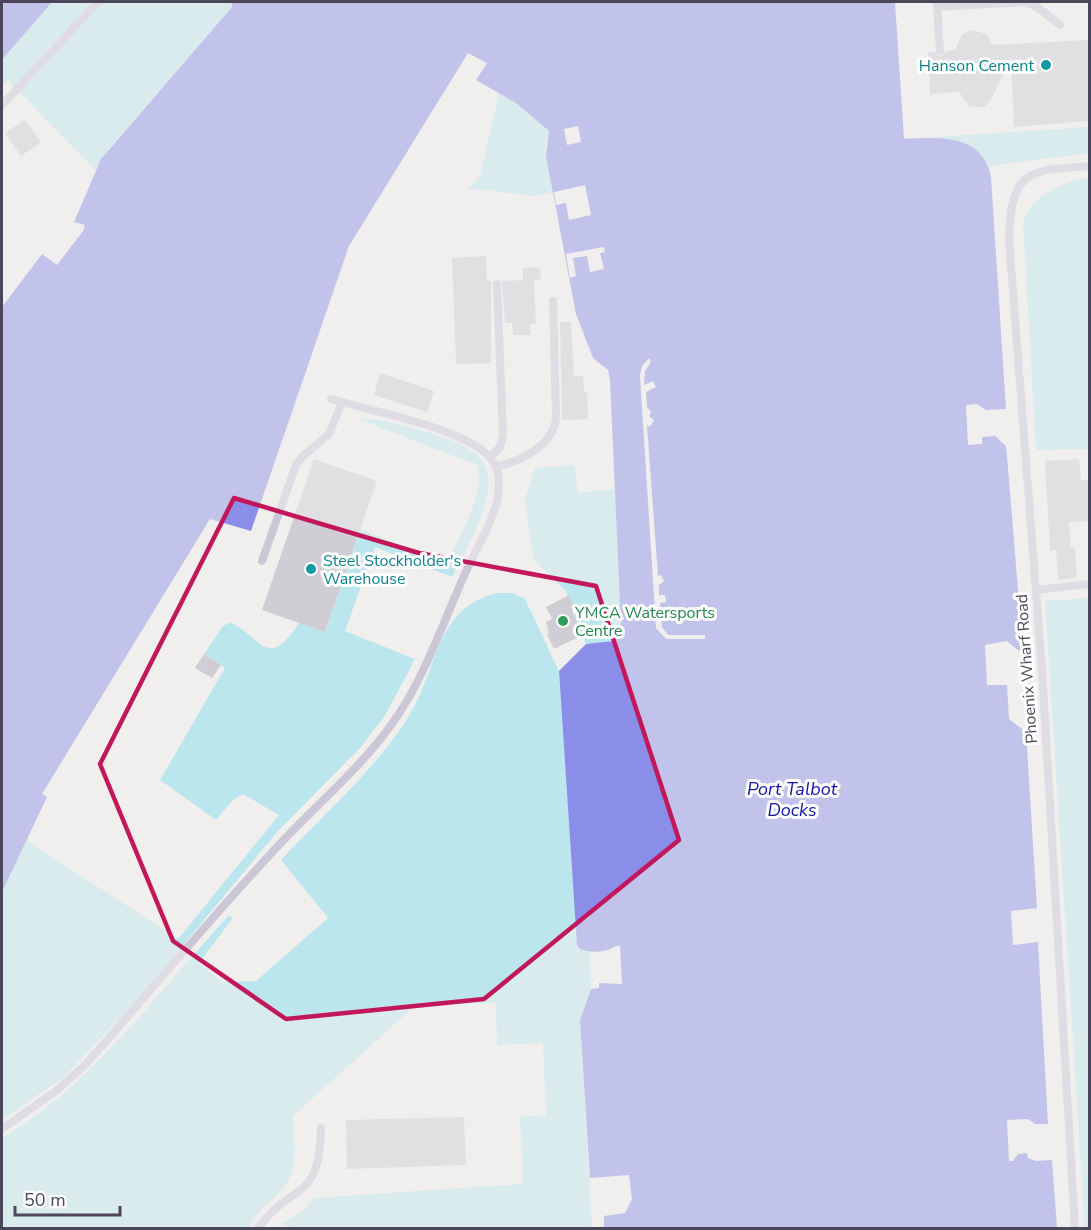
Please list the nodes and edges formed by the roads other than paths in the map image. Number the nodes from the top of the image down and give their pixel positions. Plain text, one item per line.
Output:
1 (98, 2) edge
2 (937, 4) edge
3 (1060, 26) dead end
4 (940, 51) dead end
5 (2, 105) edge
6 (1089, 166) edge
7 (497, 284) dead end
8 (553, 301) dead end
9 (331, 399) dead end
10 (342, 402) junction
11 (490, 458) junction
12 (496, 467) junction
13 (262, 561) dead end
14 (1089, 584) edge
15 (1036, 590) junction
16 (321, 1128) dead end
17 (2, 1129) edge
18 (258, 1228) edge
19 (1075, 1228) edge

1 - 5 lane
2 - 3 lane
2 - 4 lane
6 - 15 lane, Phoenix Wharf Road
7 - 11 lane
8 - 12 lane
9 - 10 lane
10 - 11 lane
10 - 13 lane
11 - 12 lane
12 - 17 lane
14 - 15 lane
15 - 19 lane, Phoenix Wharf Road
16 - 18 lane

